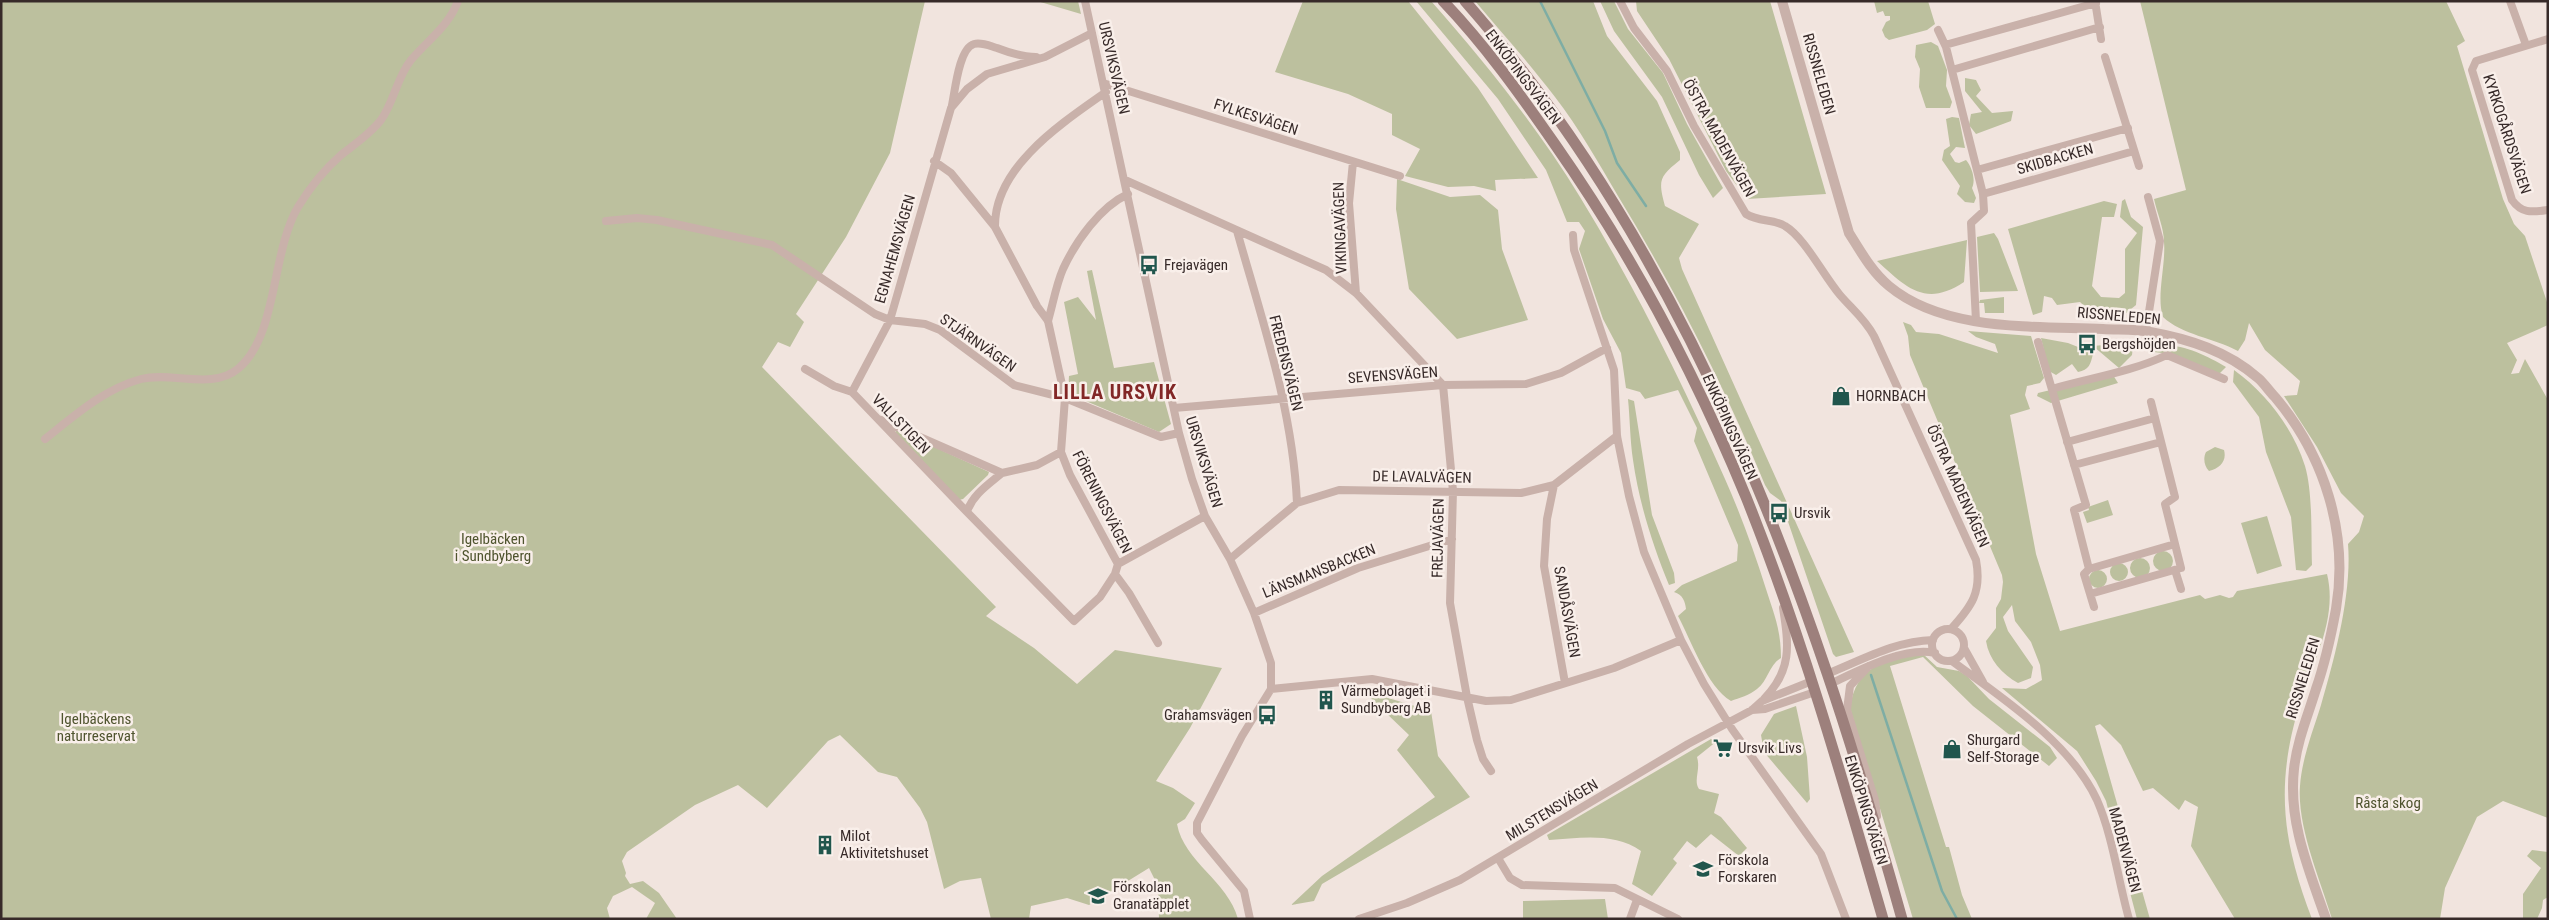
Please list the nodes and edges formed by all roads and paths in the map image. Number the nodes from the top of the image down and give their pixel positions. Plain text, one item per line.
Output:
1 (458, 1) edge
2 (1085, 1) edge
3 (1443, 1) edge
4 (1465, 1) edge
5 (1620, 1) edge
6 (1782, 1) edge
7 (2510, 1) edge
8 (2096, 2) edge
9 (2100, 27) junction
10 (1938, 30) dead end
11 (1092, 32) junction
12 (2100, 39) dead end
13 (2548, 39) edge
14 (1945, 45) junction
15 (2526, 45) junction
16 (1045, 57) junction
17 (2105, 57) dead end
18 (1952, 70) junction
19 (1104, 83) junction
20 (1106, 92) junction
21 (951, 108) junction
22 (2128, 128) junction
23 (2134, 151) junction
24 (934, 161) junction
25 (1352, 162) junction
26 (2139, 166) dead end
27 (1977, 170) junction
28 (1400, 176) dead end
29 (1125, 180) junction
30 (1128, 194) junction
31 (1983, 194) junction
32 (2148, 198) dead end
33 (2548, 210) edge
34 (606, 221) dead end
35 (995, 227) junction
36 (1237, 231) junction
37 (1573, 235) dead end
38 (1356, 292) junction
39 (890, 320) junction
40 (1048, 321) junction
41 (1976, 322) junction
42 (2146, 331) junction
43 (2038, 342) dead end
44 (1607, 348) junction
45 (805, 369) dead end
46 (2224, 379) dead end
47 (1443, 385) junction
48 (2052, 389) junction
49 (852, 392) junction
50 (1065, 398) junction
51 (1283, 398) junction
52 (2151, 402) dead end
53 (1174, 408) junction
54 (876, 418) junction
55 (2155, 418) junction
56 (1179, 432) junction
57 (1617, 436) junction
58 (45, 439) dead end
59 (2067, 442) junction
60 (2161, 442) junction
61 (1061, 452) junction
62 (2074, 465) junction
63 (1002, 472) junction
64 (1554, 485) junction
65 (1452, 492) junction
66 (1297, 503) junction
67 (967, 512) junction
68 (1205, 516) junction
69 (1452, 539) junction
70 (2175, 544) junction
71 (1230, 559) junction
72 (1118, 564) junction
73 (2089, 568) junction
74 (2175, 570) junction
75 (1116, 574) junction
76 (1780, 589) junction
77 (2181, 589) dead end
78 (2090, 594) junction
79 (2094, 607) dead end
80 (1254, 613) junction
81 (1951, 629) junction
82 (1681, 640) junction
83 (1933, 640) junction
84 (1158, 643) dead end
85 (1964, 648) junction
86 (1934, 653) junction
87 (1952, 661) junction
88 (1869, 666) junction
89 (1828, 679) junction
90 (1565, 683) junction
91 (1813, 686) junction
92 (1985, 686) junction
93 (1271, 689) junction
94 (1467, 697) junction
95 (1762, 701) junction
96 (1752, 710) junction
97 (1727, 722) junction
98 (1491, 771) dead end
99 (1876, 830) junction
100 (1498, 858) junction
101 (1637, 900) junction
102 (1250, 919) edge
103 (1359, 919) edge
104 (1630, 919) edge
105 (1678, 919) edge
106 (1846, 919) edge
107 (1883, 919) edge
108 (1902, 919) edge
109 (2129, 919) edge
110 (2326, 919) edge

1 - 58 street
2 - 11 street, URSVIKSVÄGEN
3 - 76 main road, ENKÖPINGSVÄGEN
4 - 89 main road, ENKÖPINGSVÄGEN
5 - 81 street, ÖSTRA MADENVÄGEN
6 - 41 street, RISSNELEDEN
7 - 15 street
8 - 9 street
8 - 14 street
9 - 12 street
9 - 18 street
10 - 14 street
11 - 16 street, EGNAHEMSVÄGEN
11 - 19 street, URSVIKSVÄGEN
13 - 15 street
14 - 18 street
15 - 33 street, KYRKOGÅRDSVÄGEN
16 - 21 street, EGNAHEMSVÄGEN
16 - 21 street, EGNAHEMSVÄGEN
17 - 22 street
18 - 27 street
19 - 20 street, URSVIKSVÄGEN
19 - 25 street, FYLKESVÄGEN
20 - 29 street, URSVIKSVÄGEN
20 - 35 street
21 - 24 street, EGNAHEMSVÄGEN
22 - 23 street
22 - 27 street, SKIDBACKEN
23 - 26 street
23 - 31 street, SKIDBACKEN
24 - 35 street, FÖRENINGSVÄGEN
24 - 39 street, EGNAHEMSVÄGEN
25 - 28 street, FYLKESVÄGEN
25 - 38 street, VIKINGAVÄGEN
27 - 31 street
29 - 30 street, URSVIKSVÄGEN
29 - 36 street
30 - 40 street
30 - 53 street, URSVIKSVÄGEN
31 - 41 street
32 - 42 street
34 - 39 street, STJÄRNVÄGEN
35 - 40 street, FÖRENINGSVÄGEN
36 - 38 street
36 - 51 street, FREDENSVÄGEN
37 - 44 street
38 - 47 street
39 - 49 street, EGNAHEMSVÄGEN
39 - 50 street, STJÄRNVÄGEN
40 - 50 street, FÖRENINGSVÄGEN
41 - 42 street, RISSNELEDEN
42 - 110 street, RISSNELEDEN
43 - 48 street
44 - 47 street, SEVENSVÄGEN
44 - 57 street
45 - 49 street, VALLSTIGEN
46 - 48 street
47 - 51 street, SEVENSVÄGEN
47 - 65 street, FREJAVÄGEN
48 - 59 street
49 - 54 street, VALLSTIGEN
50 - 56 street, STJÄRNVÄGEN
50 - 61 street, FÖRENINGSVÄGEN
51 - 53 street, SEVENSVÄGEN
51 - 66 street, FREDENSVÄGEN
52 - 55 street
53 - 56 street, URSVIKSVÄGEN
54 - 63 street
54 - 67 street, VALLSTIGEN
55 - 59 street
55 - 60 street
56 - 68 street, URSVIKSVÄGEN
57 - 64 street, DE LAVALVÄGEN
57 - 82 street
59 - 62 street
60 - 62 street
60 - 70 street
61 - 63 street
61 - 72 street, FÖRENINGSVÄGEN
62 - 73 street
63 - 67 street
64 - 65 street, DE LAVALVÄGEN
64 - 90 street, SANDÅSVÄGEN
65 - 66 street, DE LAVALVÄGEN
65 - 69 street, FREJAVÄGEN
66 - 71 street, DE LAVALVÄGEN
67 - 75 street, VALLSTIGEN
68 - 71 street, URSVIKSVÄGEN
68 - 72 street
69 - 80 street, LÄNSMANSBACKEN
69 - 94 street, FREJAVÄGEN
70 - 73 street
70 - 74 street
71 - 80 street, URSVIKSVÄGEN
72 - 75 street, FÖRENINGSVÄGEN
73 - 78 street
74 - 77 street
74 - 78 street
75 - 84 street, FÖRENINGSVÄGEN
76 - 91 main road, ENKÖPINGSVÄGEN
76 - 95 street
78 - 79 street
80 - 93 street, URSVIKSVÄGEN
81 - 83 street
81 - 85 street
82 - 90 street
82 - 97 street
83 - 86 street
83 - 89 street
85 - 87 street
85 - 92 street, MADENVÄGEN
86 - 87 street
86 - 88 street
87 - 92 street, MADENVÄGEN
88 - 89 street
88 - 99 street
89 - 91 main road
89 - 99 main road, ENKÖPINGSVÄGEN
90 - 94 street
91 - 95 street, MILSTENSVÄGEN
91 - 96 street, MILSTENSVÄGEN
91 - 107 main road, ENKÖPINGSVÄGEN
92 - 109 street, MADENVÄGEN
93 - 94 street
93 - 102 street
94 - 98 street, FREJAVÄGEN
95 - 96 street, MILSTENSVÄGEN
96 - 97 street, MILSTENSVÄGEN
97 - 100 street, MILSTENSVÄGEN
97 - 106 street
99 - 108 main road, ENKÖPINGSVÄGEN
100 - 101 street
100 - 103 street, MILSTENSVÄGEN
101 - 104 street
101 - 105 street

